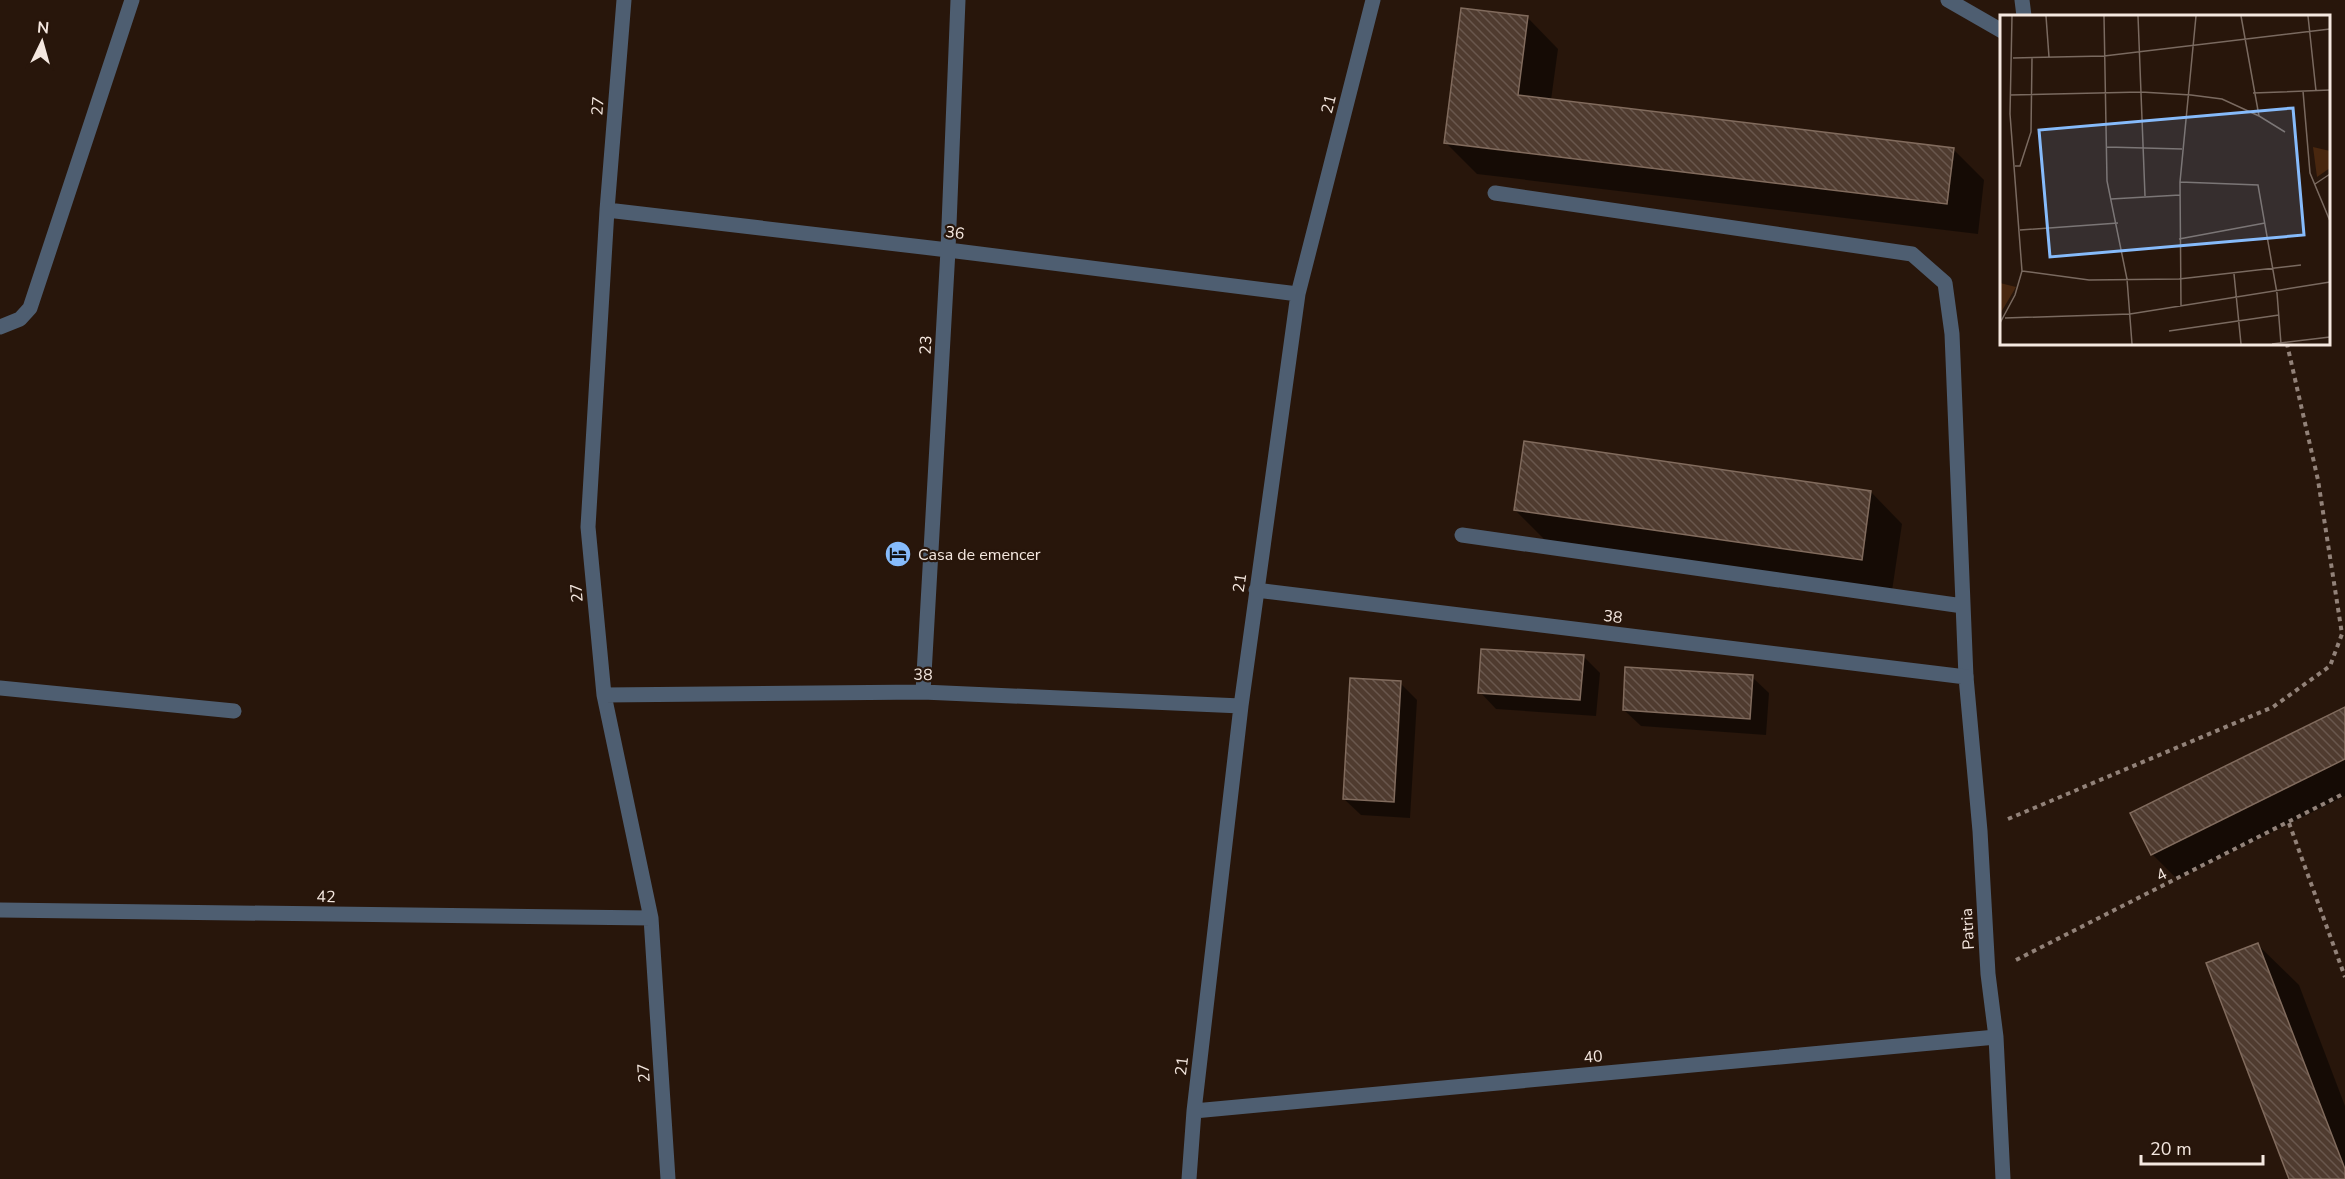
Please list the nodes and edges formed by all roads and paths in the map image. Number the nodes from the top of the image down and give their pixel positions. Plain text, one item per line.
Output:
1 (132, 0) edge
2 (624, 0) edge
3 (958, 0) edge
4 (1373, 0) edge
5 (1948, 0) edge
6 (2022, 0) edge
7 (2024, 15) edge
8 (2000, 30) edge
9 (1495, 193) dead end
10 (607, 210) junction
11 (948, 250) junction
12 (1298, 294) junction
13 (0, 327) edge
14 (2287, 345) edge
15 (1462, 535) dead end
16 (1256, 590) junction
17 (1964, 606) junction
18 (1966, 677) junction
19 (0, 688) edge
20 (923, 692) junction
21 (603, 695) junction
22 (1241, 706) junction
23 (234, 711) dead end
24 (2345, 793) edge
25 (2289, 823) junction
26 (1980, 831) junction
27 (0, 910) edge
28 (651, 918) junction
29 (1988, 974) junction
30 (2345, 977) edge
31 (1996, 1037) junction
32 (1194, 1111) junction
33 (668, 1179) edge
34 (1189, 1179) edge
35 (2003, 1179) edge

1 - 13 street
2 - 10 street, 27
3 - 11 street, 23
4 - 12 street, 21
5 - 8 street
6 - 7 street
9 - 17 street, Patria
10 - 11 street, 36
10 - 21 street, 27
11 - 12 street, 36
11 - 20 street, 23
12 - 16 street, 21
14 - 26 path
15 - 17 street
16 - 18 street, 38
16 - 22 street, 21
17 - 18 street, Patria
18 - 26 street, Patria
19 - 23 street
20 - 21 street, 38
20 - 22 street, 38
21 - 28 street, 27
22 - 32 street, 21
24 - 25 path, 4
25 - 29 path, 4
25 - 30 path
26 - 29 street, Patria
27 - 28 street, 42
28 - 33 street, 27
29 - 31 street, Patria
31 - 32 street, 40
31 - 35 street, Patria
32 - 34 street, 21

